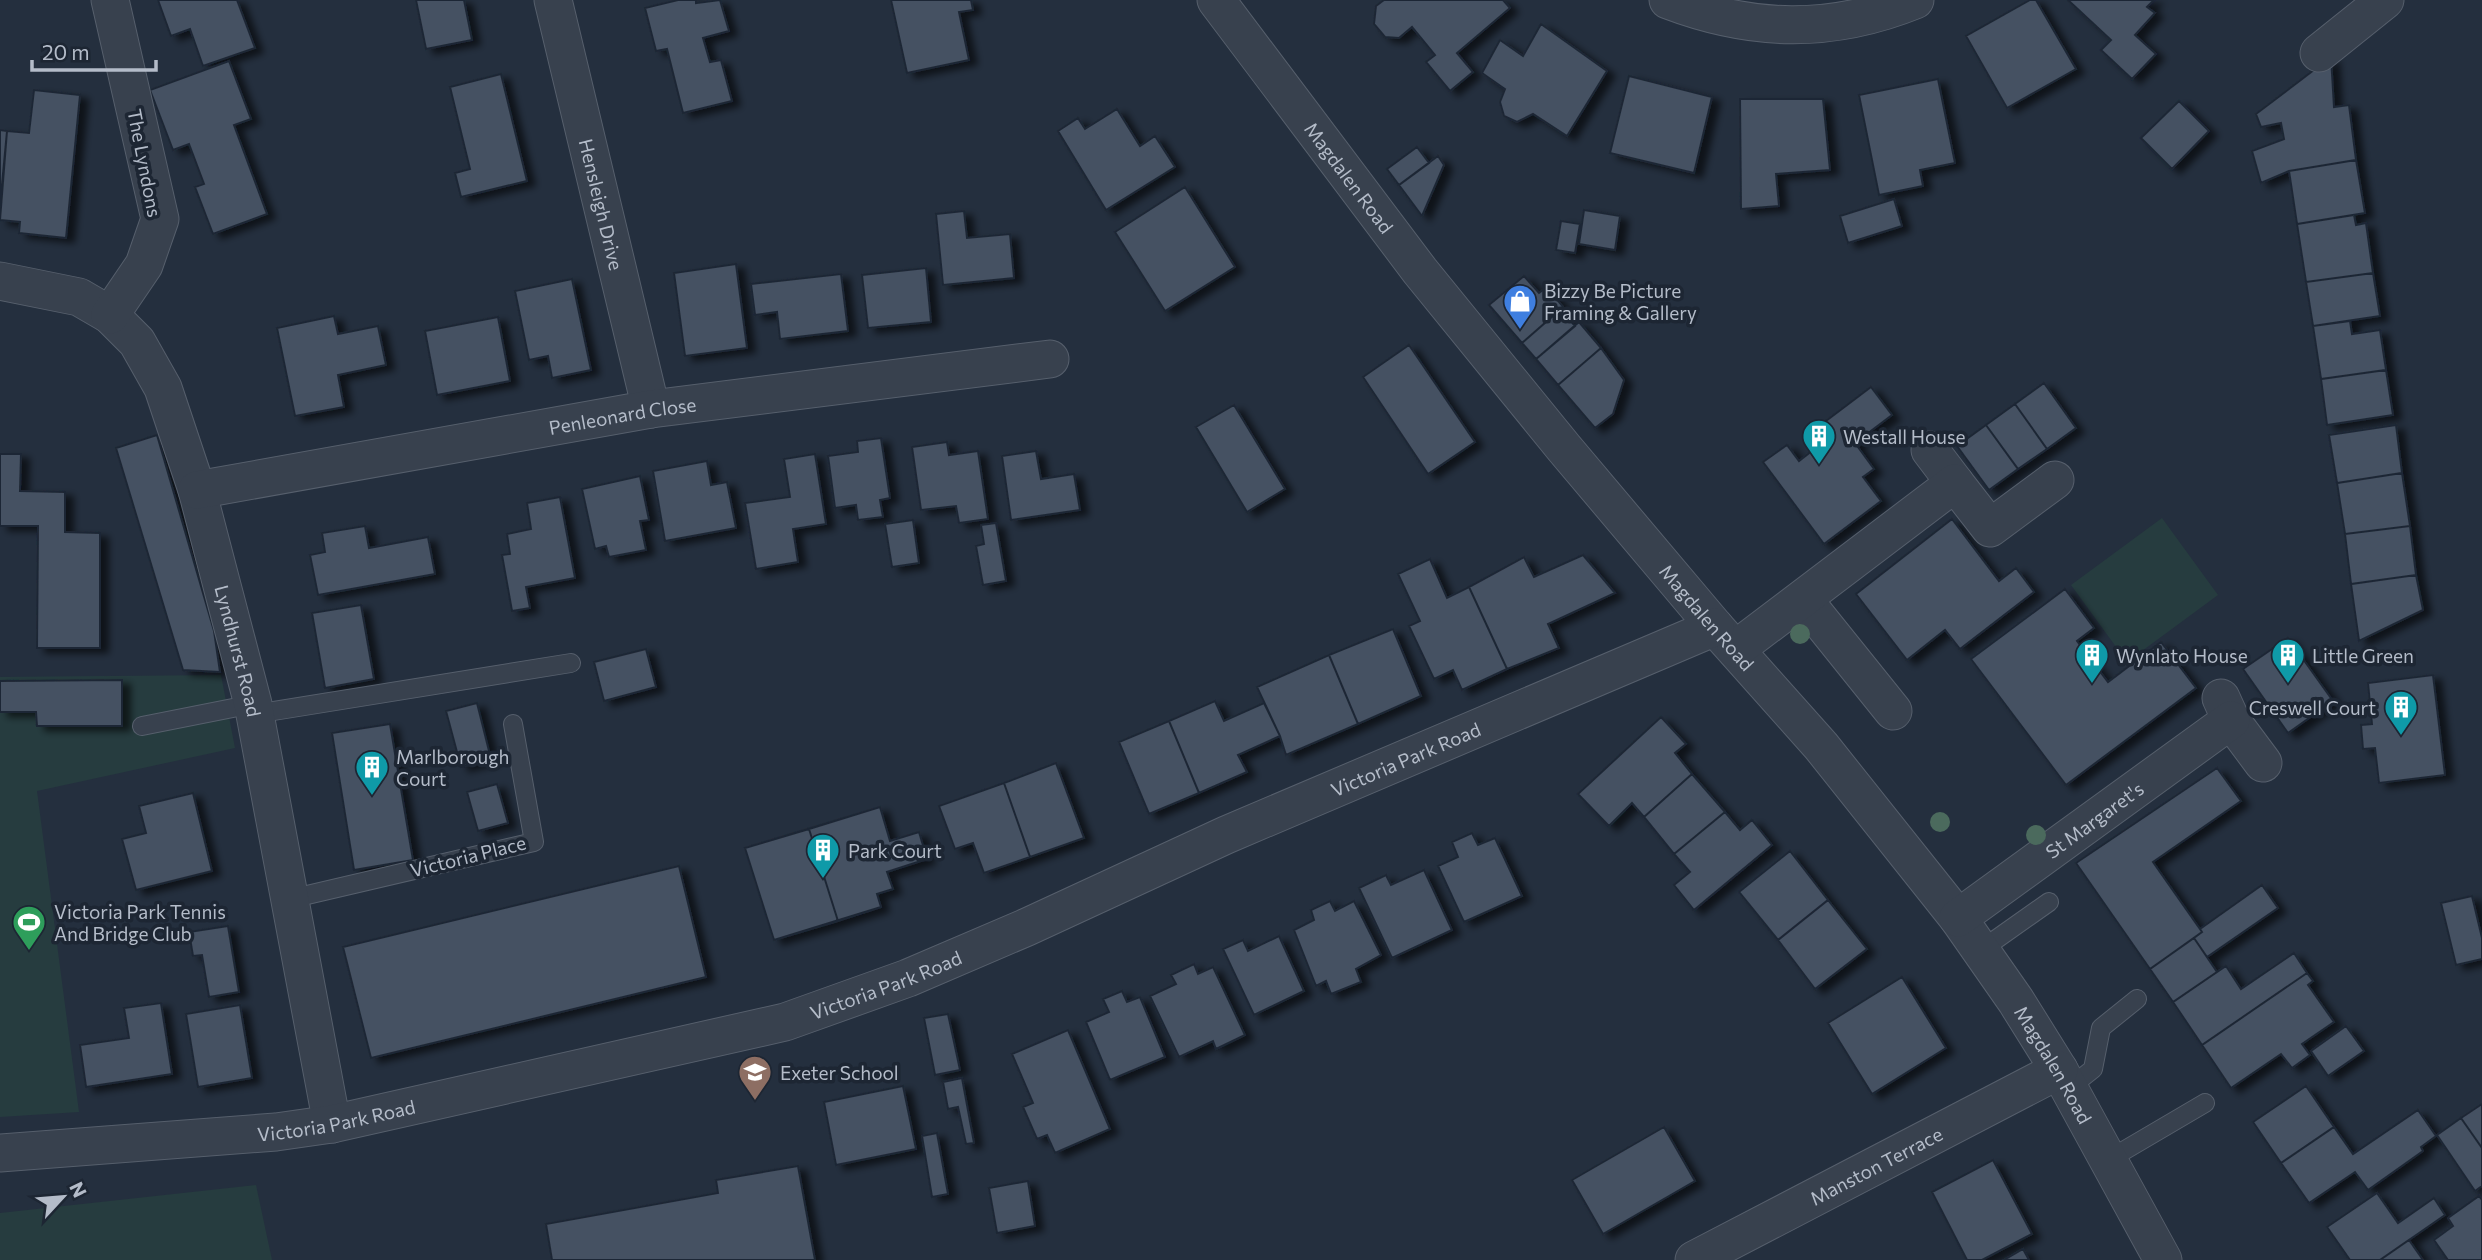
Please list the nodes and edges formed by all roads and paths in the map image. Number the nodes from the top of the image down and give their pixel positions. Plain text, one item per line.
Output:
1 (110, 0) edge
2 (553, 0) edge
3 (1216, 0) edge
4 (1668, 0) edge
5 (1915, 0) edge
6 (2385, 0) edge
7 (2319, 53) dead end
8 (0, 281) edge
9 (110, 315) junction
10 (1051, 359) dead end
11 (651, 409) junction
12 (1930, 450) dead end
13 (2055, 480) dead end
14 (1955, 483) junction
15 (197, 489) junction
16 (1803, 599) junction
17 (1725, 638) junction
18 (571, 663) dead end
19 (254, 709) junction
20 (1893, 710) dead end
21 (513, 724) dead end
22 (142, 726) dead end
23 (2263, 763) dead end
24 (290, 899) junction
25 (2049, 902) dead end
26 (1958, 918) junction
27 (1980, 950) junction
28 (2137, 999) dead end
29 (2064, 1079) junction
30 (2205, 1104) dead end
31 (332, 1124) junction
32 (0, 1153) edge
33 (2108, 1160) junction
34 (1693, 1260) edge
35 (2163, 1260) edge

1 - 9 street, The Lyndons
2 - 11 street, Hensleigh Drive
3 - 17 street, Magdalen Road
4 - 5 street
6 - 7 street
8 - 9 street, Lyndhurst Road
9 - 15 street, Lyndhurst Road
10 - 11 street, Penleonard Close
11 - 15 street, Penleonard Close
12 - 14 street
13 - 14 street
14 - 16 street
15 - 19 street, Lyndhurst Road
16 - 17 street
16 - 20 street
17 - 26 street, Magdalen Road
17 - 31 street, Victoria Park Road
18 - 19 lane
19 - 22 lane
19 - 24 street, Lyndhurst Road
21 - 24 lane, Victoria Place
23 - 26 street, St Margaret's
24 - 31 street, Lyndhurst Road
25 - 27 lane
26 - 27 street, Magdalen Road
27 - 29 street, Magdalen Road
28 - 29 lane
29 - 33 street, Magdalen Road
29 - 34 street, Manston Terrace
30 - 33 lane
31 - 32 street, Victoria Park Road
33 - 35 street, Magdalen Road

